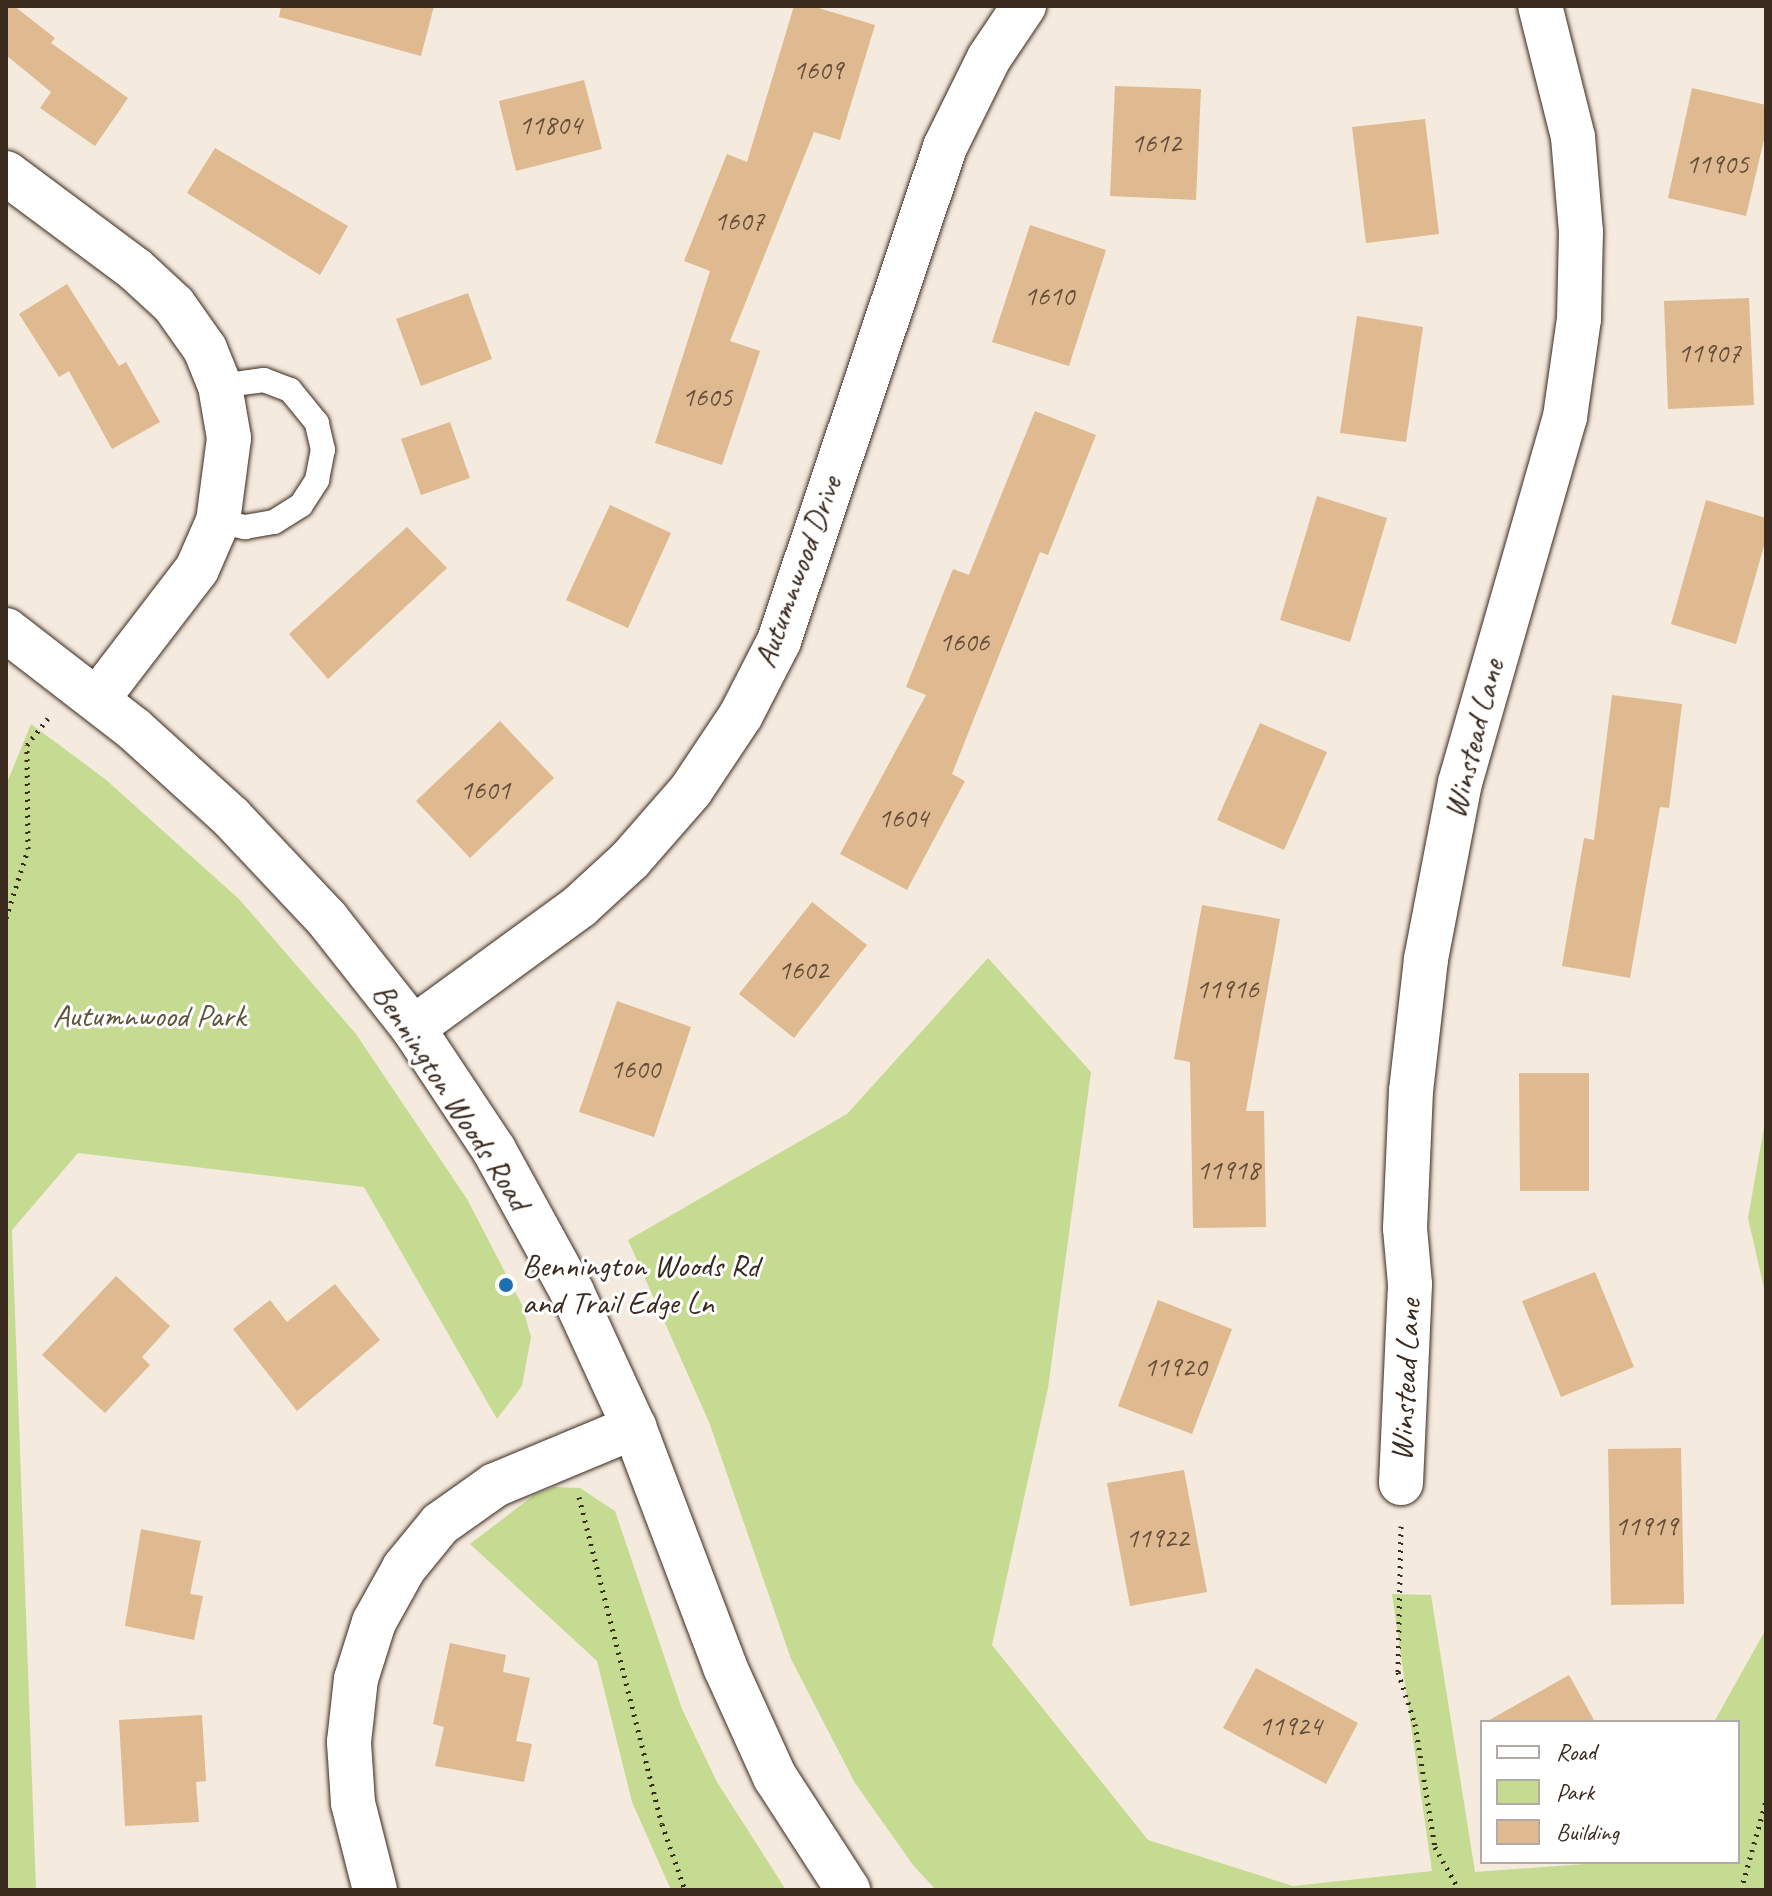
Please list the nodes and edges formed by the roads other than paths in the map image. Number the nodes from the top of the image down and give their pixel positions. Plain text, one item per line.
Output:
1 (1024, 6) edge
2 (1540, 6) edge
3 (6, 173) edge
4 (220, 386) junction
5 (218, 521) junction
6 (6, 630) edge
7 (86, 690) junction
8 (413, 1028) junction
9 (634, 1427) junction
10 (1401, 1483) road end
11 (375, 1890) edge
12 (848, 1890) edge

1 - 8 street, Autumnwood Drive
2 - 10 street, Winstead Lane
3 - 4 street
4 - 5 street
4 - 5 lane
5 - 7 street
6 - 7 street, Bennington Woods Road
7 - 8 street, Bennington Woods Road
8 - 9 street, Bennington Woods Road
9 - 11 street
9 - 12 street, Bennington Woods Road

